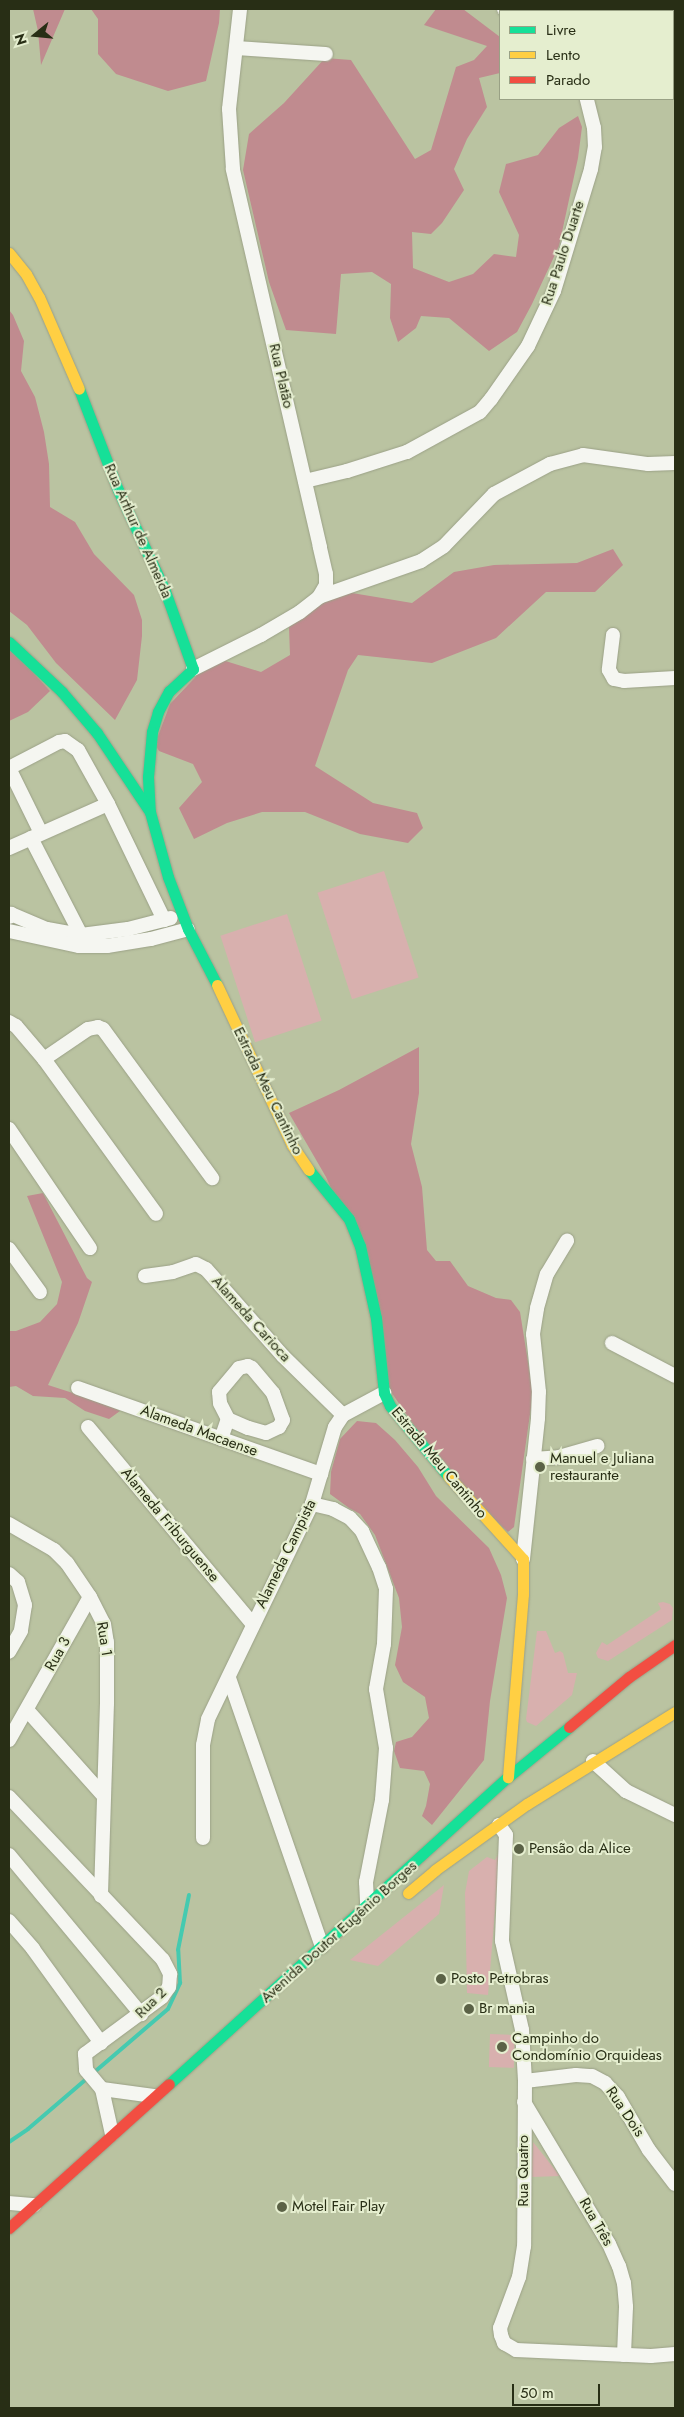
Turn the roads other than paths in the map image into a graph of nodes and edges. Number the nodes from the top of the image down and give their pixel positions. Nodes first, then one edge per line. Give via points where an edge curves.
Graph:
1 (240, 9) edge
2 (236, 48) junction
3 (326, 54) dead end
4 (587, 100) edge
5 (9, 254) edge
6 (675, 463) edge
7 (305, 481) junction
8 (319, 597) junction
9 (613, 635) dead end
10 (9, 642) edge
11 (193, 668) junction
12 (675, 678) edge
13 (9, 768) edge
14 (108, 804) junction
15 (150, 812) junction
16 (36, 836) junction
17 (9, 848) edge
18 (9, 915) edge
19 (182, 915) junction
20 (164, 920) junction
21 (188, 929) junction
22 (9, 931) edge
23 (81, 935) junction
24 (9, 1022) edge
25 (44, 1059) junction
26 (9, 1129) edge
27 (212, 1178) dead end
28 (156, 1214) dead end
29 (567, 1240) dead end
30 (90, 1248) dead end
31 (9, 1249) edge
32 (145, 1276) dead end
33 (40, 1292) dead end
34 (612, 1343) dead end
35 (675, 1376) edge
36 (78, 1388) dead end
37 (384, 1393) junction
38 (343, 1415) junction
39 (228, 1419) junction
40 (88, 1427) dead end
41 (221, 1439) junction
42 (597, 1446) dead end
43 (533, 1460) junction
44 (321, 1474) junction
45 (312, 1504) junction
46 (9, 1524) edge
47 (523, 1559) junction
48 (9, 1574) edge
49 (90, 1597) junction
50 (252, 1623) junction
51 (675, 1645) edge
52 (9, 1652) edge
53 (228, 1678) junction
54 (27, 1710) junction
55 (675, 1712) edge
56 (9, 1740) edge
57 (593, 1761) junction
58 (508, 1777) junction
59 (104, 1796) junction
60 (9, 1797) edge
61 (675, 1815) edge
62 (500, 1825) junction
63 (203, 1838) dead end
64 (9, 1855) edge
65 (101, 1896) junction
66 (398, 1902) dead end
67 (367, 1904) junction
68 (9, 1921) edge
69 (322, 1946) junction
70 (141, 2014) junction
71 (102, 2043) junction
72 (94, 2079) junction
73 (525, 2081) junction
74 (154, 2096) junction
75 (524, 2102) junction
76 (112, 2134) junction
77 (675, 2184) edge
78 (9, 2203) edge
79 (34, 2205) junction
80 (9, 2228) edge
81 (675, 2354) edge
82 (624, 2355) junction

1 - 2 street, Rua Platão
2 - 3 street
2 - 7 street, Rua Platão via 229,109 233,169
4 - 7 street, Rua Paulo Duarte via 595,147 554,291 528,346 491,399 480,412 407,452
5 - 11 main road, Rua Arthur de Almeida via 39,297 118,490 165,591
6 - 8 street via 648,464 583,455 550,464 494,494 444,546 421,561
7 - 8 street, Rua Platão via 326,574 326,585
8 - 11 street via 261,635
9 - 12 street via 609,670 614,679
10 - 15 main road, Estrada Meu Cantinho via 62,692 97,732
11 - 15 main road via 169,691 152,732 148,777
13 - 14 street via 59,742 65,742 78,750
13 - 16 street
14 - 16 street
14 - 20 street
15 - 19 main road, Estrada Meu Cantinho
16 - 17 street
16 - 23 street
18 - 23 street via 47,929
19 - 20 street
19 - 21 main road, Estrada Meu Cantinho
20 - 23 street via 111,933
21 - 22 street via 107,946 79,946
21 - 37 main road, Estrada Meu Cantinho via 292,1145 308,1170 349,1219 360,1246 376,1318
24 - 25 street
25 - 27 street via 88,1029 103,1029
25 - 28 street
26 - 30 street
29 - 43 street via 548,1274 537,1308 534,1334 539,1392
31 - 33 street
32 - 38 street, Alameda Carioca via 201,1265 283,1356
34 - 35 street
36 - 41 street, Alameda Macaense
37 - 38 street
37 - 47 main road, Estrada Meu Cantinho via 398,1420
38 - 44 street, Alameda Campista via 335,1427
39 - 39 street via 266,1432 279,1427 283,1420 273,1393 248,1366 239,1368 219,1392 220,1403
39 - 41 street
40 - 50 street, Alameda Friburguense
41 - 44 street, Alameda Macaense
42 - 43 street via 559,1457
43 - 47 street
44 - 45 street, Alameda Campista
45 - 50 street, Alameda Campista
45 - 67 street via 350,1518 362,1531 386,1590 384,1644 376,1689 386,1748 382,1800 366,1882
46 - 49 street, Rua 1 via 54,1550
47 - 58 main road via 524,1594
48 - 52 street via 18,1582 25,1605 21,1631
49 - 54 street, Rua 3
49 - 59 street, Rua 1 via 104,1624 107,1642
50 - 53 street, Alameda Campista
51 - 58 main road, Avenida Doutor Eugênio Borges via 629,1677
53 - 63 street, Alameda Campista via 204,1733
53 - 69 street
54 - 56 street
54 - 59 street
55 - 57 main road, Avenida Doutor Eugênio Borges
57 - 61 street via 626,1791
57 - 62 main road, Avenida Doutor Eugênio Borges
58 - 67 main road, Avenida Doutor Eugênio Borges
59 - 65 street, Rua 1
60 - 65 street, Rua 2
62 - 66 main road, Avenida Doutor Eugênio Borges via 435,1870
62 - 73 street, Rua Quatro via 506,1835 502,1942 522,2030
64 - 70 street
65 - 70 street, Rua 2 via 163,1960 170,1974 171,1981 165,1992
67 - 69 main road, Avenida Doutor Eugênio Borges
68 - 71 street
69 - 74 main road, Avenida Doutor Eugênio Borges
70 - 71 street, Rua 2
71 - 72 street, Rua 2 via 85,2054
72 - 74 street
72 - 76 street
73 - 75 street, Rua Quatro
73 - 77 street, Rua Dois via 576,2075 592,2076 606,2083
74 - 76 main road, Avenida Doutor Eugênio Borges
75 - 82 street, Rua Três via 619,2266 626,2307
75 - 82 street, Rua Quatro via 524,2246 519,2277 500,2328 504,2343 516,2350
76 - 79 main road, Avenida Doutor Eugênio Borges
78 - 79 street
79 - 80 main road, Avenida Doutor Eugênio Borges
81 - 82 street, Rua Quatro

